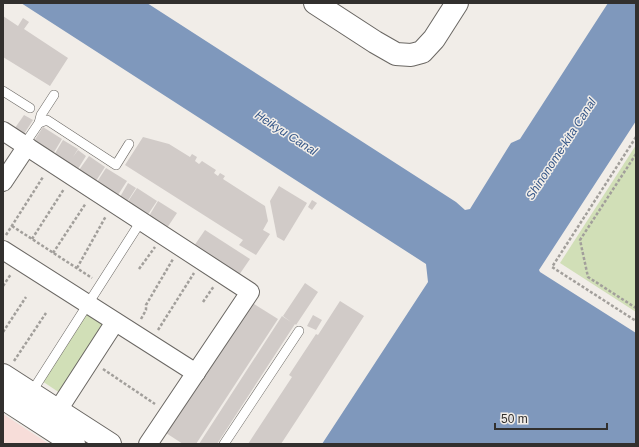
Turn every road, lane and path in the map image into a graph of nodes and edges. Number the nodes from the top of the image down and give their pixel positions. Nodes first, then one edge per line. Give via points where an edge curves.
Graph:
1 (315, 3) edge
2 (457, 3) edge
3 (3, 91) edge
4 (54, 95) dead end
5 (30, 108) dead end
6 (39, 123) junction
7 (3, 131) edge
8 (636, 137) edge
9 (129, 144) dead end
10 (26, 146) junction
11 (636, 154) edge
12 (52, 163) junction
13 (72, 176) junction
14 (3, 182) edge
15 (94, 190) junction
16 (113, 203) junction
17 (141, 221) junction
18 (12, 226) junction
19 (163, 236) junction
20 (32, 239) junction
21 (3, 240) edge
22 (180, 247) junction
23 (3, 250) edge
24 (53, 253) junction
25 (202, 261) junction
26 (77, 268) junction
27 (139, 269) dead end
28 (101, 284) junction
29 (26, 297) dead end
30 (88, 304) junction
31 (636, 308) edge
32 (46, 313) dead end
33 (636, 321) edge
34 (116, 322) junction
35 (299, 331) dead end
36 (3, 332) edge
37 (132, 333) junction
38 (150, 344) junction
39 (90, 360) junction
40 (196, 374) junction
41 (9, 387) edge
42 (58, 410) junction
43 (169, 413) junction
44 (74, 444) edge
45 (110, 444) edge
46 (148, 444) edge
47 (224, 444) edge

1 - 2 street via 396,54 411,55 422,52 434,39
3 - 5 lane
4 - 6 lane via 41,115
6 - 9 lane via 47,120 116,165
6 - 10 lane
7 - 10 street
8 - 33 path via 552,267
10 - 12 street
10 - 14 street
11 - 31 path via 580,240 588,277
12 - 13 street
12 - 18 path
13 - 15 street
13 - 20 path
15 - 16 street
15 - 24 path
16 - 17 street
16 - 26 path
17 - 19 street
17 - 28 lane
18 - 20 path
18 - 21 path
19 - 22 street
19 - 27 path
20 - 24 path
22 - 25 street
22 - 37 path
23 - 30 street
24 - 26 path
25 - 38 path
25 - 40 street via 250,292
26 - 28 path
28 - 30 lane
29 - 36 path
30 - 34 street
30 - 41 lane
32 - 41 path
34 - 37 street
34 - 39 street
35 - 47 lane
37 - 38 street
38 - 40 street
39 - 42 street
39 - 43 path
40 - 43 street
41 - 42 street
41 - 44 street
42 - 45 street
43 - 46 street

